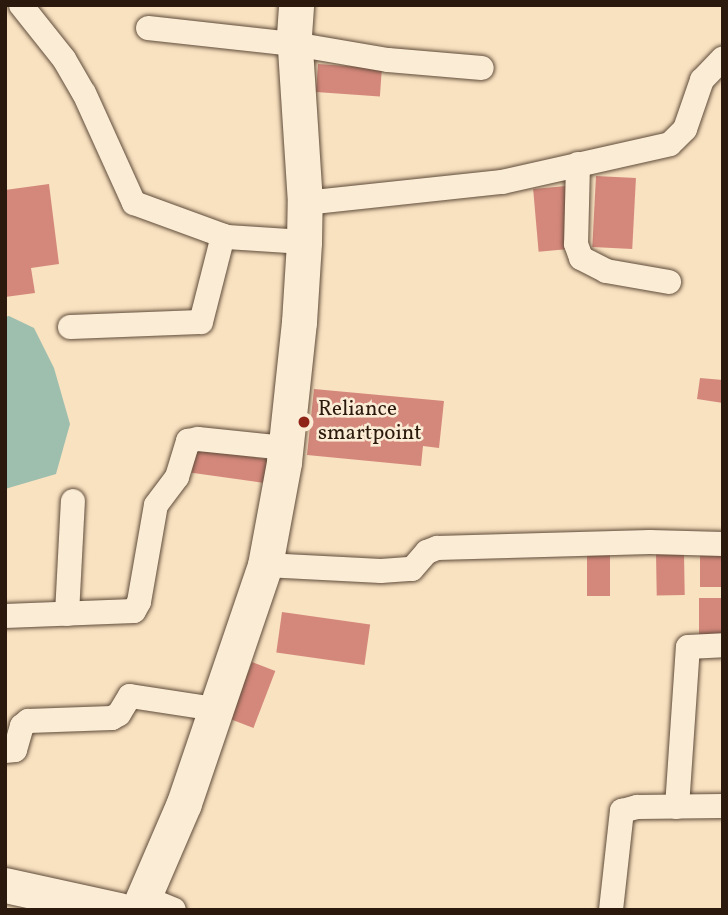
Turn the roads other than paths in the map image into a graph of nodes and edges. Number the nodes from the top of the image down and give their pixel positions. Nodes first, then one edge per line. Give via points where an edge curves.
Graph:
1 (21, 5) edge
2 (296, 5) edge
3 (148, 28) dead end
4 (294, 44) junction
5 (723, 58) edge
6 (482, 68) dead end
7 (578, 164) junction
8 (305, 203) junction
9 (223, 236) junction
10 (304, 242) junction
11 (668, 282) dead end
12 (70, 327) dead end
13 (285, 448) junction
14 (73, 501) dead end
15 (723, 544) edge
16 (265, 565) junction
17 (66, 614) junction
18 (5, 616) edge
19 (723, 645) edge
20 (215, 709) junction
21 (5, 751) edge
22 (723, 806) edge
23 (677, 807) junction
24 (5, 886) edge
25 (144, 907) edge
26 (611, 910) edge

1 - 9 street via 64,59 84,93 132,200
2 - 4 street
3 - 4 street
4 - 6 street via 388,60
4 - 8 street
5 - 7 street via 702,80 685,130 670,144
7 - 8 street via 502,182
7 - 11 street via 576,244 582,258 606,271
8 - 10 street
9 - 10 street
9 - 12 street via 201,322
10 - 13 street
13 - 16 street
13 - 17 street via 188,441 177,477 156,505 137,607 128,612
14 - 17 street
15 - 16 street via 437,548 412,569 380,571
16 - 20 street
17 - 18 street
19 - 23 street via 688,647
20 - 21 street via 130,696 112,718 29,721 22,726 15,750
20 - 25 street
22 - 23 street
23 - 26 street via 622,811
24 - 25 street

